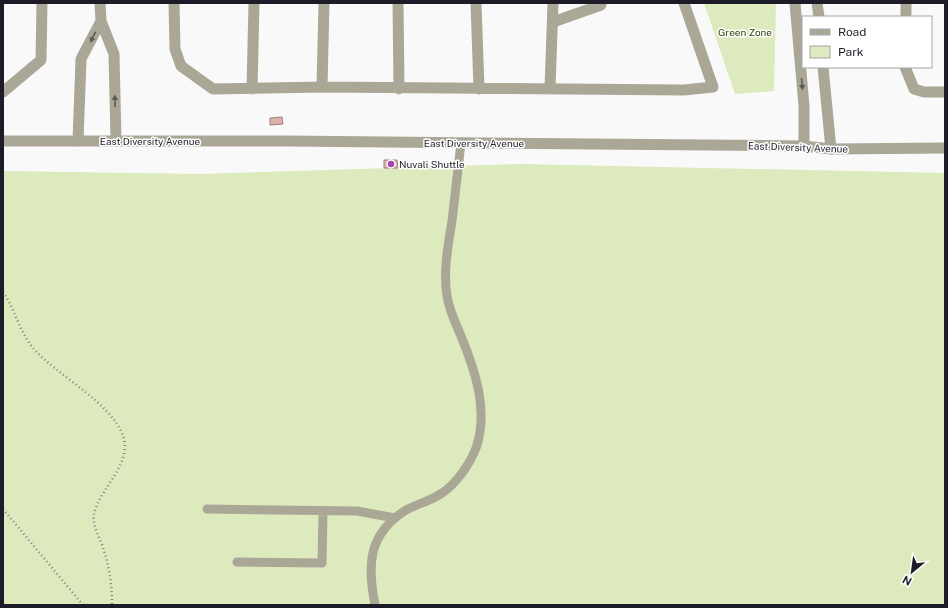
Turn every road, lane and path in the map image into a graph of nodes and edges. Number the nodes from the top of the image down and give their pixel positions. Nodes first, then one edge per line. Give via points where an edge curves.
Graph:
1 (42, 3) edge
2 (100, 3) edge
3 (174, 3) edge
4 (254, 3) edge
5 (324, 3) edge
6 (398, 3) edge
7 (476, 3) edge
8 (553, 3) edge
9 (600, 3) edge
10 (684, 3) edge
11 (795, 3) edge
12 (817, 3) edge
13 (906, 3) edge
14 (819, 16) edge
15 (906, 16) edge
16 (100, 21) junction
17 (553, 22) junction
18 (823, 68) edge
19 (905, 68) edge
20 (322, 87) junction
21 (550, 88) junction
22 (252, 89) junction
23 (399, 89) junction
24 (479, 89) junction
25 (3, 92) edge
26 (945, 92) edge
27 (3, 140) edge
28 (116, 140) junction
29 (78, 141) junction
30 (461, 143) junction
31 (804, 146) junction
32 (945, 148) edge
33 (831, 149) junction
34 (3, 292) edge
35 (3, 509) edge
36 (207, 509) dead end
37 (323, 511) junction
38 (395, 518) junction
39 (238, 562) dead end
40 (83, 605) edge
41 (112, 605) edge
42 (375, 605) edge

1 - 25 street via 41,60
2 - 16 street
3 - 22 street via 175,49 181,66 213,89
4 - 22 street
5 - 20 street
6 - 23 street
7 - 24 street
8 - 17 street
9 - 17 street via 601,5
10 - 21 street via 713,87 684,90
11 -> 31 street via 804,106
12 - 14 street
13 - 15 street
28 -> 16 street via 114,54
16 -> 29 street via 81,59
17 - 21 street
18 - 33 street
19 - 26 street via 914,89 924,92
20 - 22 street
20 - 23 street
21 - 24 street
23 - 24 street
27 - 29 street, East Diversity Avenue
28 - 29 street, East Diversity Avenue
28 - 30 street, East Diversity Avenue
30 - 31 street, East Diversity Avenue
30 - 38 lane via 447,253 447,296 472,363 481,407 480,427 476,448 460,475 442,493
31 - 33 street, East Diversity Avenue
32 - 33 street, East Diversity Avenue
34 - 41 path via 33,348 96,402 123,437 123,458 94,514 112,587
35 - 40 path
36 - 37 lane
37 - 38 lane via 357,511
37 - 39 lane via 322,563
38 - 42 lane via 377,540 371,557 370,583

